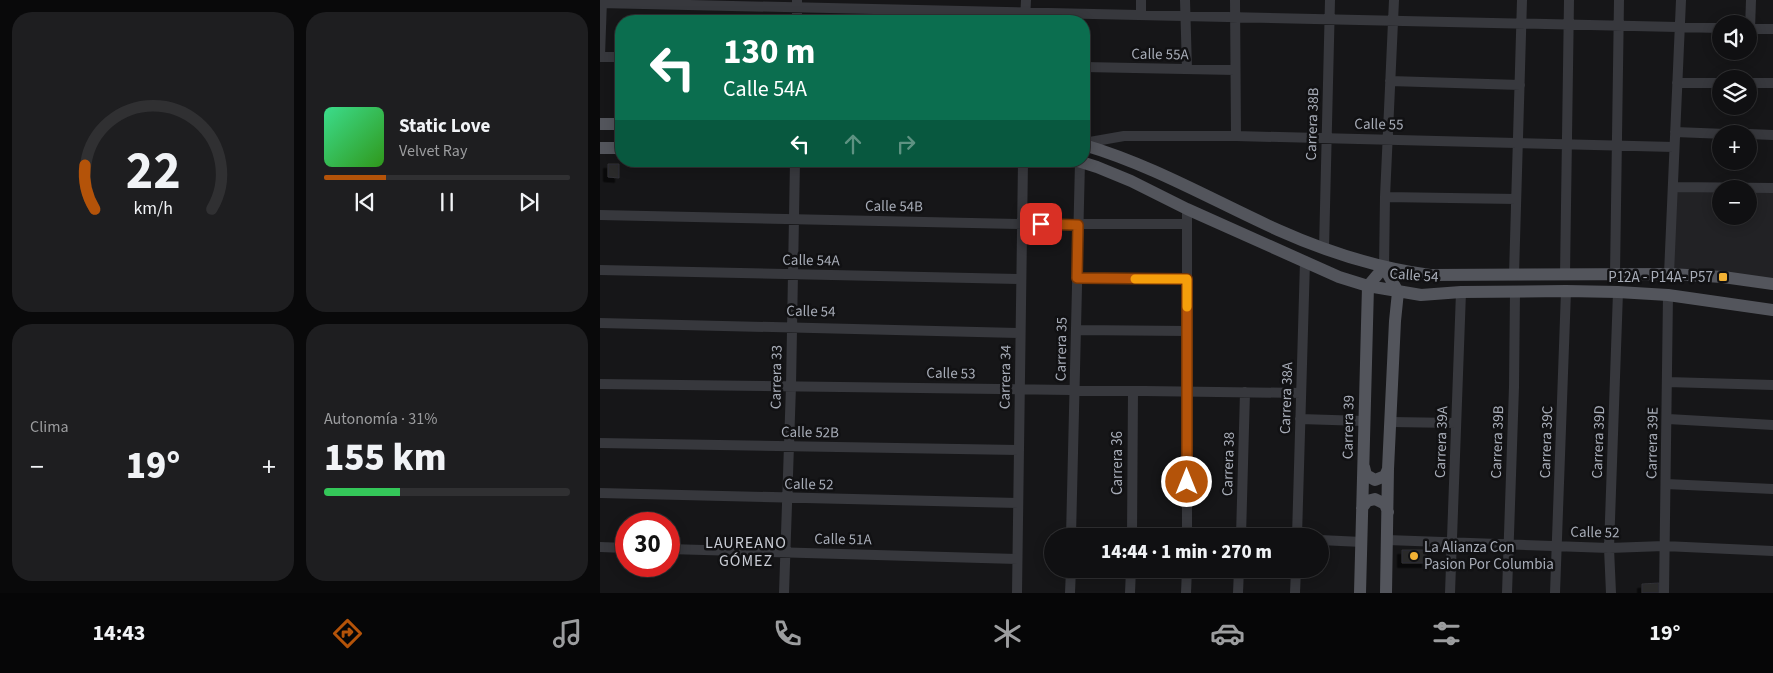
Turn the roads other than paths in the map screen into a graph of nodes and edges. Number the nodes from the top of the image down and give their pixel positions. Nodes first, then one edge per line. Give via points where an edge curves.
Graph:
1 (1026, 0) edge
2 (1141, 0) edge
3 (1185, 0) edge
4 (1235, 0) edge
5 (1330, 0) edge
6 (1394, 0) edge
7 (1522, 0) edge
8 (1569, 0) edge
9 (1618, 0) edge
10 (1680, 0) edge
11 (1751, 0) edge
12 (601, 2) edge
13 (797, 3) edge
14 (993, 15) edge
15 (1026, 15) edge
16 (1141, 15) junction
17 (1750, 15) edge
18 (1090, 16) edge
19 (1185, 16) junction
20 (1235, 17) junction
21 (1330, 19) junction
22 (1393, 20) junction
23 (1521, 24) junction
24 (1568, 25) junction
25 (1618, 26) junction
26 (1679, 27) junction
27 (1712, 28) edge
28 (1757, 29) edge
29 (1773, 29) edge
30 (600, 56) edge
31 (615, 57) edge
32 (1090, 67) edge
33 (1187, 69) junction
34 (1235, 70) junction
35 (1390, 81) junction
36 (1677, 83) junction
37 (1712, 83) edge
38 (1757, 83) edge
39 (1773, 83) edge
40 (1520, 85) junction
41 (600, 124) edge
42 (615, 124) edge
43 (1675, 132) junction
44 (1712, 133) edge
45 (1757, 134) edge
46 (1773, 135) edge
47 (1236, 136) junction
48 (1327, 138) junction
49 (1388, 140) junction
50 (1090, 143) edge
51 (1518, 143) junction
52 (1567, 144) junction
53 (1617, 145) junction
54 (1090, 146) edge
55 (1674, 147) junction
56 (600, 148) edge
57 (615, 148) edge
58 (1090, 165) edge
59 (795, 167) edge
60 (1023, 167) edge
61 (1079, 167) edge
62 (1673, 187) junction
63 (1773, 188) edge
64 (1385, 197) junction
65 (1516, 199) junction
66 (1187, 209) junction
67 (600, 215) edge
68 (794, 219) junction
69 (1022, 224) junction
70 (1187, 224) junction
71 (1078, 225) junction
72 (1324, 249) junction
73 (1306, 262) junction
74 (1384, 267) junction
75 (600, 270) edge
76 (1615, 274) junction
77 (1669, 274) junction
78 (793, 275) junction
79 (1514, 275) junction
80 (1565, 275) junction
81 (1339, 277) junction
82 (1077, 278) junction
83 (1021, 279) junction
84 (1187, 279) junction
85 (1773, 284) edge
86 (1368, 286) junction
87 (1566, 291) junction
88 (1398, 292) junction
89 (1462, 292) junction
90 (1515, 292) junction
91 (1618, 292) junction
92 (1421, 294) junction
93 (1668, 294) junction
94 (1773, 310) edge
95 (1367, 312) junction
96 (1395, 321) junction
97 (600, 323) edge
98 (791, 327) junction
99 (1076, 330) junction
100 (1187, 331) junction
101 (1020, 333) junction
102 (1667, 382) junction
103 (600, 384) edge
104 (1773, 385) edge
105 (791, 386) junction
106 (1020, 389) junction
107 (1074, 390) junction
108 (1133, 391) junction
109 (1186, 391) junction
110 (1245, 392) junction
111 (1301, 393) junction
112 (1300, 419) junction
113 (1668, 419) junction
114 (1364, 421) junction
115 (1391, 422) junction
116 (1456, 423) junction
117 (1773, 425) edge
118 (600, 443) edge
119 (789, 446) junction
120 (1019, 450) junction
121 (1364, 467) junction
122 (1388, 469) junction
123 (1666, 484) junction
124 (1773, 489) edge
125 (600, 493) edge
126 (787, 498) junction
127 (1018, 503) junction
128 (1362, 508) junction
129 (1388, 512) junction
130 (1071, 528) edge
131 (1132, 528) edge
132 (1187, 528) edge
133 (1241, 528) edge
134 (1298, 528) edge
135 (1329, 540) edge
136 (1387, 540) junction
137 (1362, 542) junction
138 (1452, 542) junction
139 (1508, 544) junction
140 (1557, 546) junction
141 (1664, 546) junction
142 (600, 547) edge
143 (615, 548) edge
144 (1609, 548) junction
145 (680, 549) edge
146 (1773, 551) edge
147 (786, 553) junction
148 (1017, 559) junction
149 (1070, 578) edge
150 (1130, 578) edge
151 (1186, 578) edge
152 (1239, 578) edge
153 (1296, 578) edge
154 (784, 593) edge
155 (1017, 593) edge
156 (1070, 593) edge
157 (1130, 593) edge
158 (1186, 593) edge
159 (1238, 593) edge
160 (1295, 593) edge
161 (1360, 593) edge
162 (1386, 593) edge
163 (1450, 593) edge
164 (1507, 593) edge
165 (1555, 593) edge
166 (1611, 593) edge
167 (1664, 593) edge

1 - 15 street
2 - 16 street
3 - 19 street
4 - 20 street
5 - 21 street, Carrera 38B
6 - 22 street
7 - 23 street
8 - 24 street
9 - 25 street
10 - 26 street
11 - 17 street
12 - 13 street
12 - 30 street
13 - 14 street
16 - 18 street
16 - 19 street
19 - 20 street
19 - 33 street
20 - 21 street
20 - 34 street
21 - 22 street
21 - 48 street, Carrera 38B
22 - 23 street
22 - 35 street
23 - 24 street
23 - 40 street
24 - 25 street
24 - 52 street
25 - 26 street
25 - 53 street
26 - 27 street
26 - 36 street
28 - 29 street
30 - 31 street
32 - 33 street, Calle 55A
33 - 34 street, Calle 55A
34 - 47 street
35 - 40 street
35 - 49 street
36 - 37 street
36 - 43 street
38 - 39 street
40 - 51 street
41 - 42 main road
43 - 44 street
43 - 55 street
45 - 46 street
47 - 48 street, Calle 55
47 - 50 street, Calle 55 via 1124,136
48 - 49 street, Calle 55
48 - 72 street, Carrera 38B
49 - 51 street, Calle 55
49 - 64 street
51 - 52 street, Calle 55
51 - 65 street
52 - 53 street, Calle 55
52 - 80 street
53 - 55 street, Calle 55
53 - 76 street
54 - 72 main road, Calle 54
55 - 62 street
56 - 57 main road
58 - 66 main road, Calle 54 via 1131,180
59 - 68 street, Carrera 33
60 - 69 street, Carrera 34
61 - 71 street, Carrera 35
62 - 63 street
62 - 77 street
64 - 65 street
64 - 74 street
65 - 79 street
66 - 70 street
66 - 73 main road, Calle 54
67 - 68 street, Calle 54B
68 - 69 street, Calle 54B
68 - 78 street, Carrera 33
69 - 71 street, Calle 54B
69 - 83 street, Carrera 34
70 - 71 street, Calle 54B
70 - 84 street
71 - 82 street, Carrera 35
72 - 74 main road, Calle 54
73 - 81 main road, Calle 54
73 - 111 street, Carrera 38A
74 - 79 main road, Calle 54 via 1430,275
74 - 86 main road
74 - 88 main road
75 - 78 street, Calle 54A
76 - 77 main road, Calle 54
76 - 80 main road, Calle 54
77 - 85 main road, Calle 54
78 - 83 street, Calle 54A
78 - 98 street, Carrera 33
79 - 80 main road, Calle 54
81 - 86 main road, Calle 54
81 - 95 main road via 1356,286
82 - 84 street
82 - 99 street, Carrera 35
83 - 101 street, Carrera 34
84 - 100 street
86 - 88 main road, Calle 54
86 - 95 main road, Carrera 39
87 - 90 main road, Calle 54
87 - 91 main road, Calle 54
87 - 140 street, Carrera 39C
88 - 92 main road, Calle 54
88 - 96 main road
89 - 90 main road, Calle 54
89 - 92 main road, Calle 54
89 - 116 street, Carrera 39A
90 - 139 street, Carrera 39B
91 - 93 main road, Calle 54
91 - 144 street, Carrera 39D
92 - 96 main road via 1404,302
93 - 94 main road, Calle 54
93 - 102 street, Carrera 39E
95 - 114 main road, Carrera 39
96 - 115 main road
97 - 98 street, Calle 54
98 - 101 street, Calle 54
98 - 105 street, Carrera 33
99 - 100 street
99 - 107 street, Carrera 35
100 - 109 street
101 - 106 street, Carrera 34
102 - 104 street
102 - 113 street, Carrera 39E
103 - 105 street, Calle 53
105 - 106 street, Calle 53
105 - 119 street, Carrera 33
106 - 107 street, Calle 53
106 - 120 street, Carrera 34
107 - 108 street, Calle 53
107 - 130 street, Carrera 35
108 - 109 street, Calle 53
108 - 131 street, Carrera 36
109 - 110 street, Calle 53
109 - 132 street
110 - 111 street, Calle 53
110 - 133 street, Carrera 38
111 - 112 street, Carrera 38A
112 - 114 street
112 - 134 street, Carrera 38A
113 - 117 street
113 - 123 street, Carrera 39E
114 - 121 main road, Carrera 39
115 - 116 street
115 - 122 main road
116 - 138 street, Carrera 39A
118 - 119 street, Calle 52B
119 - 120 street, Calle 52B
119 - 126 street, Carrera 33
120 - 127 street, Carrera 34
121 - 122 main road via 1366,475 1375,480 1385,476
121 - 128 main road, Carrera 39
122 - 129 main road
123 - 124 street
123 - 141 street, Carrera 39E
125 - 126 street, Calle 52
126 - 127 street, Calle 52
126 - 147 street, Carrera 33
127 - 148 street, Carrera 34
128 - 129 main road via 1367,501 1375,499 1385,504
128 - 137 main road, Carrera 39
129 - 136 main road
135 - 137 street
136 - 138 street, Calle 52
136 - 162 main road
137 - 161 main road, Carrera 39
138 - 139 street, Calle 52
138 - 163 street, Carrera 39A
139 - 140 street, Calle 52
139 - 164 street, Carrera 39B
140 - 144 street, Calle 52
140 - 165 street, Carrera 39C
141 - 144 street, Calle 52
141 - 146 street, Calle 52
141 - 167 street, Carrera 39E
142 - 143 street
144 - 166 street, Carrera 39D
145 - 147 street, Calle 51A
147 - 148 street, Calle 51A
147 - 154 street, Carrera 33
148 - 155 street, Carrera 34
149 - 156 street
150 - 157 street
151 - 158 street
152 - 159 street
153 - 160 street

